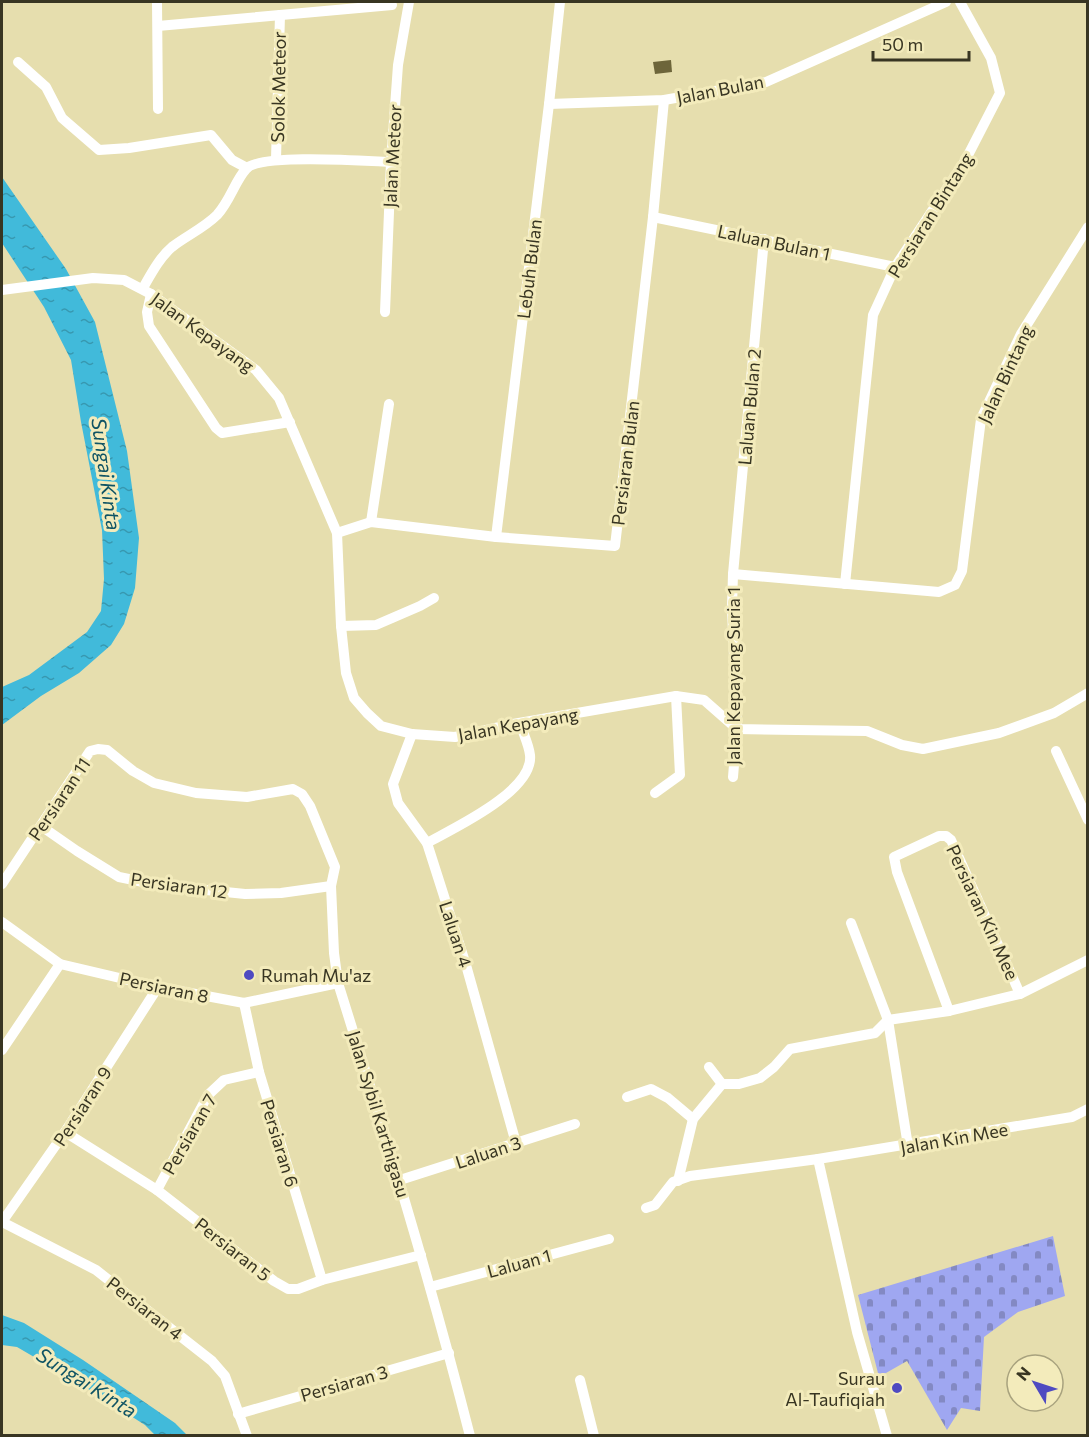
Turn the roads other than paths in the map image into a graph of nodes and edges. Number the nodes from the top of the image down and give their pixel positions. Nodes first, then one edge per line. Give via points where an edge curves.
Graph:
1 (158, 2) edge
2 (409, 2) edge
3 (560, 2) edge
4 (946, 2) edge
5 (960, 2) edge
6 (392, 5) dead end
7 (280, 15) junction
8 (158, 26) junction
9 (18, 62) dead end
10 (664, 100) junction
11 (549, 104) junction
12 (158, 109) dead end
13 (276, 159) junction
14 (391, 162) junction
15 (247, 168) junction
16 (653, 217) junction
17 (1088, 227) edge
18 (764, 240) junction
19 (895, 267) junction
20 (2, 290) edge
21 (147, 291) junction
22 (385, 312) dead end
23 (388, 404) dead end
24 (290, 422) junction
25 (371, 522) junction
26 (337, 533) junction
27 (496, 537) junction
28 (733, 574) junction
29 (845, 584) junction
30 (434, 598) dead end
31 (341, 626) junction
32 (1088, 693) edge
33 (676, 696) junction
34 (520, 723) junction
35 (737, 729) junction
36 (412, 734) junction
37 (1056, 751) dead end
38 (733, 777) dead end
39 (655, 793) dead end
40 (302, 794) joint
41 (1088, 820) edge
42 (41, 826) junction
43 (427, 843) junction
44 (2, 884) edge
45 (332, 886) junction
46 (2, 922) edge
47 (851, 923) dead end
48 (1088, 960) edge
49 (60, 964) junction
50 (338, 983) junction
51 (158, 987) junction
52 (1020, 994) junction
53 (244, 1004) junction
54 (950, 1011) junction
55 (888, 1020) junction
56 (2, 1050) edge
57 (709, 1067) dead end
58 (259, 1072) junction
59 (722, 1084) junction
60 (627, 1097) dead end
61 (1088, 1109) edge
62 (693, 1119) junction
63 (575, 1124) dead end
64 (65, 1132) junction
65 (516, 1143) junction
66 (908, 1146) junction
67 (818, 1160) junction
68 (400, 1180) junction
69 (678, 1181) junction
70 (157, 1190) junction
71 (646, 1208) dead end
72 (2, 1222) edge
73 (609, 1239) dead end
74 (421, 1255) junction
75 (322, 1280) junction
76 (430, 1287) junction
77 (449, 1353) junction
78 (580, 1380) dead end
79 (238, 1414) junction
80 (247, 1436) edge
81 (470, 1436) edge
82 (594, 1436) edge
83 (887, 1436) edge

1 - 8 street
2 - 14 street, Jalan Meteor via 398,64
3 - 11 street, Lebuh Bulan
4 - 10 street, Jalan Bulan via 765,82
5 - 19 street, Persiaran Bintang via 991,58 1000,93 964,160
6 - 7 street
7 - 8 street
7 - 13 street, Solok Meteor
8 - 12 street
9 - 15 street via 46,87 62,118 99,150 211,135 232,160
10 - 11 street, Jalan Bulan
10 - 16 street, Persiaran Bulan
11 - 27 street, Lebuh Bulan
13 - 14 street
13 - 15 street via 255,162
14 - 22 street, Jalan Meteor
15 - 21 street via 216,215 170,248 153,271
16 - 18 street, Laluan Bulan 1
16 - 27 street, Persiaran Bulan via 615,546
17 - 29 street, Jalan Bintang via 1021,334 981,419 962,571 955,585 939,592
18 - 19 street, Laluan Bulan 1
18 - 28 street, Laluan Bulan 2
19 - 29 street, Persiaran Bintang via 873,315
20 - 21 street, Jalan Kepayang via 93,278 124,280
21 - 24 street, Jalan Kepayang via 256,370 279,398
21 - 24 street via 149,326 216,428 222,433
23 - 25 street
24 - 26 street, Jalan Kepayang
25 - 26 street, Persiaran Bulan
25 - 27 street, Persiaran Bulan
26 - 31 street, Jalan Kepayang
28 - 29 street
28 - 35 street, Jalan Kepayang Suria 1
30 - 31 street via 376,625
31 - 36 street, Jalan Kepayang via 346,673 354,698 381,726
32 - 35 street via 1054,713 999,733 923,749 867,731
33 - 34 street, Jalan Kepayang
33 - 35 street, Jalan Kepayang via 704,700
33 - 39 street via 680,775
34 - 36 street, Jalan Kepayang via 455,737
34 - 43 street via 530,755 526,773 510,793
35 - 38 street, Jalan Kepayang Suria 1
36 - 43 street, Laluan 4 via 393,784 398,803
37 - 41 street
40 - 42 street, Persiaran 11 via 293,789 247,796 196,793 154,783 107,750 98,749 90,751
40 - 45 street, Jalan Sybil Karthigasu via 335,867
42 - 44 street, Persiaran 11
42 - 45 street, Persiaran 12 via 119,877 245,894
43 - 65 street, Laluan 4
45 - 50 street, Jalan Sybil Karthigasu
46 - 49 street, Persiaran 8
47 - 55 street
48 - 52 street
49 - 51 street, Persiaran 8
49 - 56 street
50 - 53 street, Persiaran 8
50 - 68 street, Jalan Sybil Karthigasu
51 - 53 street, Persiaran 8
51 - 64 street, Persiaran 9
52 - 54 street
52 - 54 street, Persiaran Kin Mee via 951,840 939,836 894,857
53 - 58 street, Persiaran 6
54 - 55 street
55 - 59 street via 875,1033 790,1048 760,1078
55 - 66 street
57 - 59 street
58 - 70 street, Persiaran 7 via 224,1080 208,1095
58 - 75 street, Persiaran 6
59 - 62 street
60 - 62 street via 651,1089
61 - 66 street, Jalan Kin Mee via 1072,1117
62 - 69 street
63 - 65 street, Laluan 3
64 - 70 street, Persiaran 5
64 - 72 street, Persiaran 9
65 - 68 street, Laluan 3
66 - 67 street, Jalan Kin Mee
67 - 69 street, Jalan Kin Mee via 690,1176
67 - 83 street via 857,1332
68 - 74 street, Jalan Sybil Karthigasu
69 - 71 street via 655,1205
70 - 75 street, Persiaran 5 via 288,1289
72 - 79 street, Persiaran 4 via 96,1270 196,1347 225,1376
73 - 76 street, Laluan 1
74 - 75 street, Persiaran 5
74 - 76 street, Jalan Sybil Karthigasu
76 - 77 street, Jalan Sybil Karthigasu
77 - 79 street, Persiaran 3
77 - 81 street, Jalan Sybil Karthigasu
78 - 82 street
79 - 80 street, Persiaran 4

